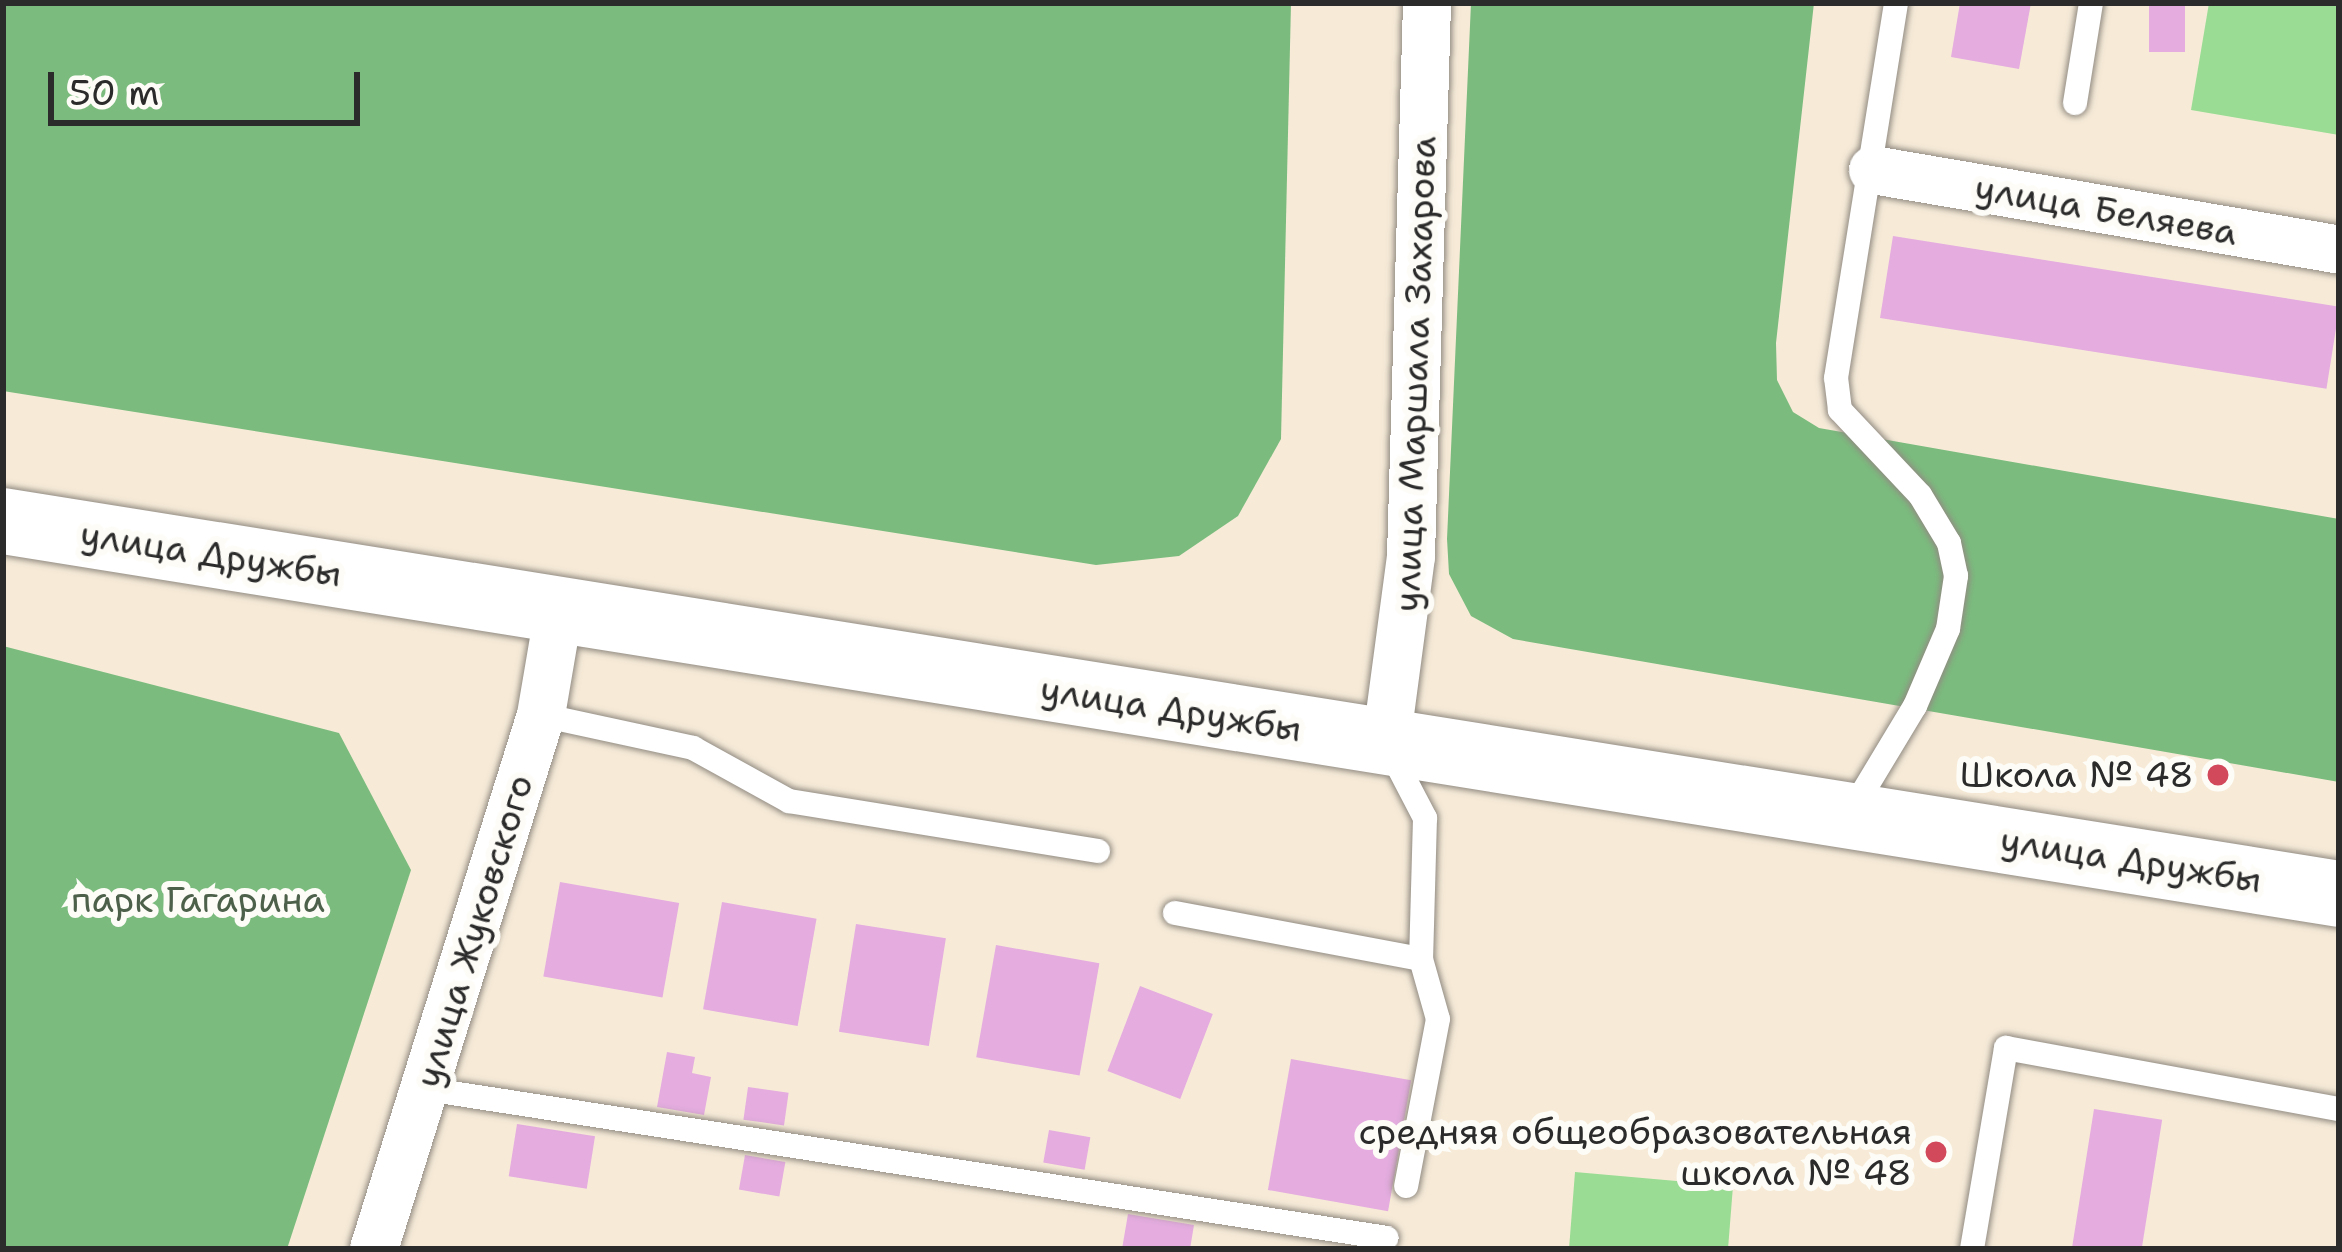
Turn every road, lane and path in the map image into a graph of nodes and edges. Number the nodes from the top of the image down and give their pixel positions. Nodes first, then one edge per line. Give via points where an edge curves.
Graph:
1 (1426, 3) edge
2 (1896, 3) edge
3 (2091, 3) edge
4 (2075, 103) dead end
5 (1873, 170) junction
6 (2339, 250) edge
7 (3, 521) edge
8 (559, 610) junction
9 (541, 715) junction
10 (1386, 744) junction
11 (1850, 814) junction
12 (1098, 851) dead end
13 (2339, 894) edge
14 (1175, 913) dead end
15 (1421, 959) junction
16 (426, 1089) junction
17 (2339, 1108) edge
18 (1406, 1186) dead end
19 (1387, 1238) dead end
20 (374, 1249) edge
21 (1972, 1249) edge

1 - 10 street, улица Маршала Захарова via 1411,556
2 - 5 lane
3 - 4 lane
5 - 6 street, улица Беляева
5 - 11 lane via 1836,378 1840,410 1920,495 1949,543 1956,577 1948,629 1915,706
7 - 8 main road, улица Дружбы
8 - 9 street, улица Жуковского
8 - 10 main road, улица Дружбы
9 - 12 lane via 693,748 789,801
9 - 16 street, улица Жуковского
10 - 11 main road, улица Дружбы
10 - 15 lane via 1425,818
11 - 13 main road, улица Дружбы
14 - 15 lane
15 - 18 lane via 1438,1019
16 - 19 lane
16 - 20 street, улица Жуковского
17 - 21 lane via 2006,1048

